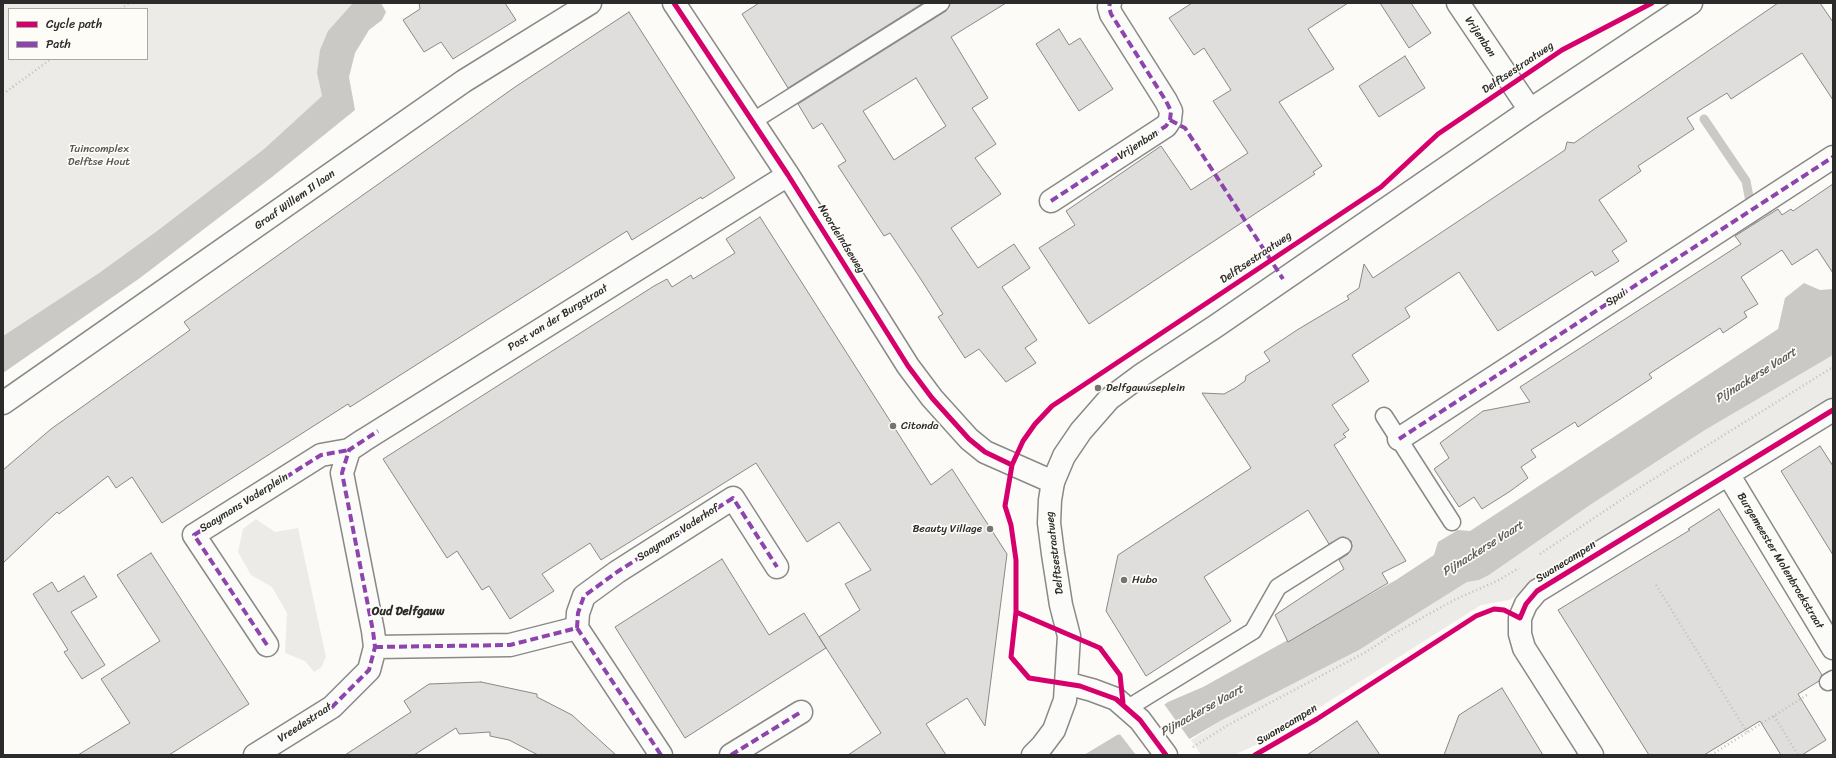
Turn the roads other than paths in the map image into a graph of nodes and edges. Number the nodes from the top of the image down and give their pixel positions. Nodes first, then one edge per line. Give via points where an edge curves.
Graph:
1 (590, 3) edge
2 (674, 3) edge
3 (941, 3) edge
4 (1110, 3) edge
5 (1458, 3) edge
6 (1691, 3) edge
7 (1530, 110) junction
8 (753, 121) junction
9 (1833, 157) edge
10 (788, 175) junction
11 (1051, 201) dead end
12 (3, 403) edge
13 (1833, 410) edge
14 (1384, 416) dead end
15 (1399, 439) junction
16 (349, 450) junction
17 (1728, 474) junction
18 (1053, 482) junction
19 (1452, 522) dead end
20 (1343, 546) dead end
21 (777, 566) dead end
22 (577, 628) junction
23 (267, 645) dead end
24 (375, 647) junction
25 (1833, 648) edge
26 (1066, 683) junction
27 (801, 712) dead end
28 (1134, 714) junction
29 (255, 755) edge
30 (661, 755) edge
31 (731, 755) edge
32 (1033, 755) edge
33 (1166, 755) edge
34 (1592, 755) edge

1 - 12 street, Graaf Willem II laan via 464,82
2 - 8 street, Noordeindseweg
3 - 8 lane
4 - 11 street, Vrijenban via 1110,14 1166,101 1171,112 1170,120 1166,126
5 - 7 street, Vrijenban
6 - 7 street, Delftsestraatweg
7 - 18 street, Delftsestraatweg via 1109,399 1080,432 1064,456
8 - 10 street, Noordeindseweg
9 - 15 street, Spui
10 - 16 street, Post van der Burgstraat
10 - 18 street, Noordeindseweg via 908,366 932,398 984,452
13 - 17 street, Swanecampen
14 - 15 lane
15 - 19 lane
16 - 23 street, Saaymans Vaderplein via 321,455 194,535
16 - 24 street via 342,473
17 - 25 street, Burgemeester Molenbroekstraat
17 - 34 street, Swanecampen via 1537,591 1526,604 1520,618 1520,634 1524,648
18 - 26 street, Delftsestraatweg via 1049,523 1068,636
20 - 28 lane via 1278,587 1253,631
21 - 22 street, Saaymans Vaderhof via 733,498 584,596 578,613
22 - 24 street via 510,645
22 - 30 street
24 - 29 street, Vreedestraat via 369,670 332,707
26 - 28 street via 1106,694
26 - 32 street, Delftsestraatweg via 1065,700 1054,730
27 - 31 street
28 - 33 street

